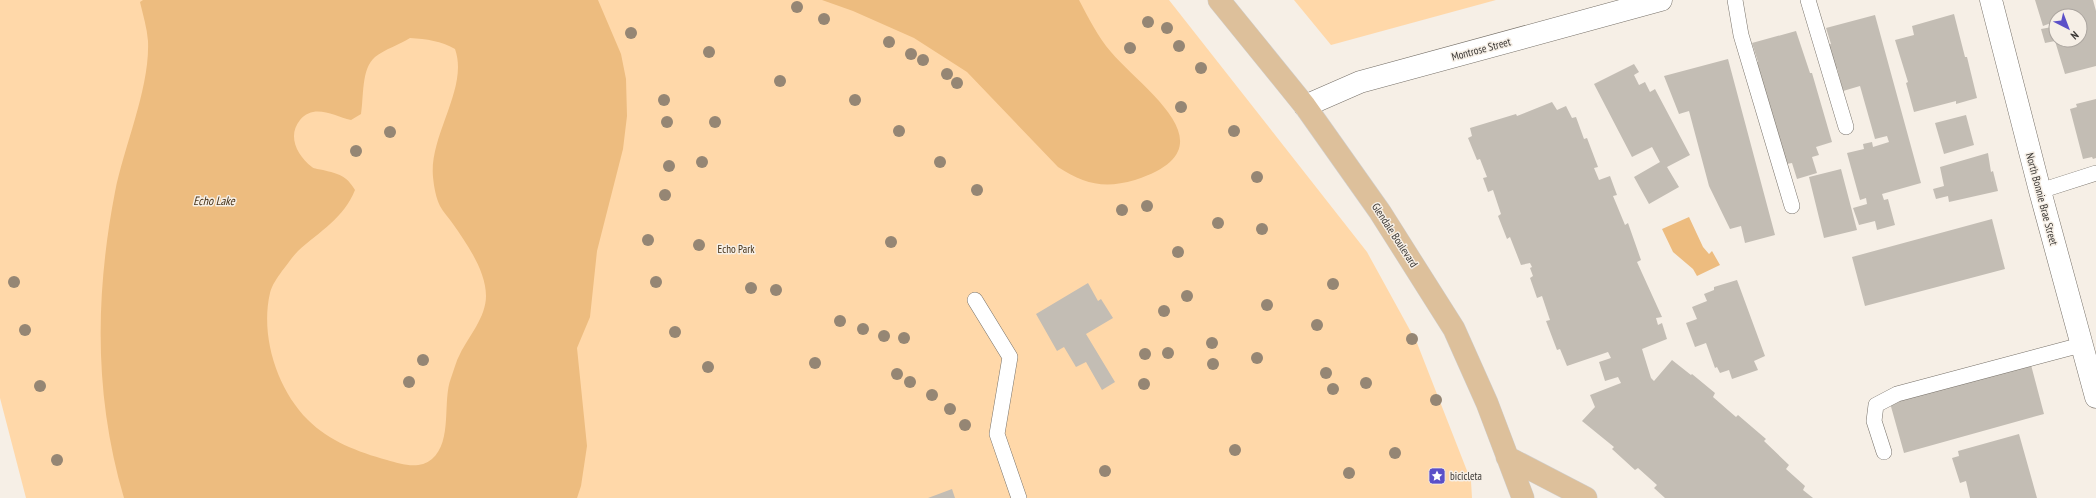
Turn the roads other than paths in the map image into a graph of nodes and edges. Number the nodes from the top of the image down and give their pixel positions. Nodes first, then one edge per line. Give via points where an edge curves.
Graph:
1 (1219, 0) edge
2 (1661, 0) edge
3 (1735, 0) edge
4 (1808, 0) edge
5 (1991, 0) edge
6 (1305, 106) junction
7 (1846, 127) dead end
8 (2096, 173) edge
9 (2040, 191) junction
10 (1792, 206) dead end
11 (975, 300) dead end
12 (2081, 345) junction
13 (2096, 397) edge
14 (1884, 452) dead end
15 (1507, 457) junction
16 (1019, 498) edge
17 (1523, 498) edge
18 (1586, 498) edge

1 - 6 main road, Glendale Boulevard
2 - 6 street, Montrose Street via 1360,82
3 - 10 lane via 1741,35
4 - 7 lane
5 - 9 street, North Bonnie Brae Street
6 - 15 main road, Glendale Boulevard via 1380,212 1454,329 1487,403
8 - 9 lane
9 - 12 street, North Bonnie Brae Street
11 - 16 lane via 1010,357 997,434
12 - 13 street, North Bonnie Brae Street
12 - 14 lane via 1897,394 1876,405 1874,421
15 - 17 main road, Glendale Boulevard
15 - 18 main road

